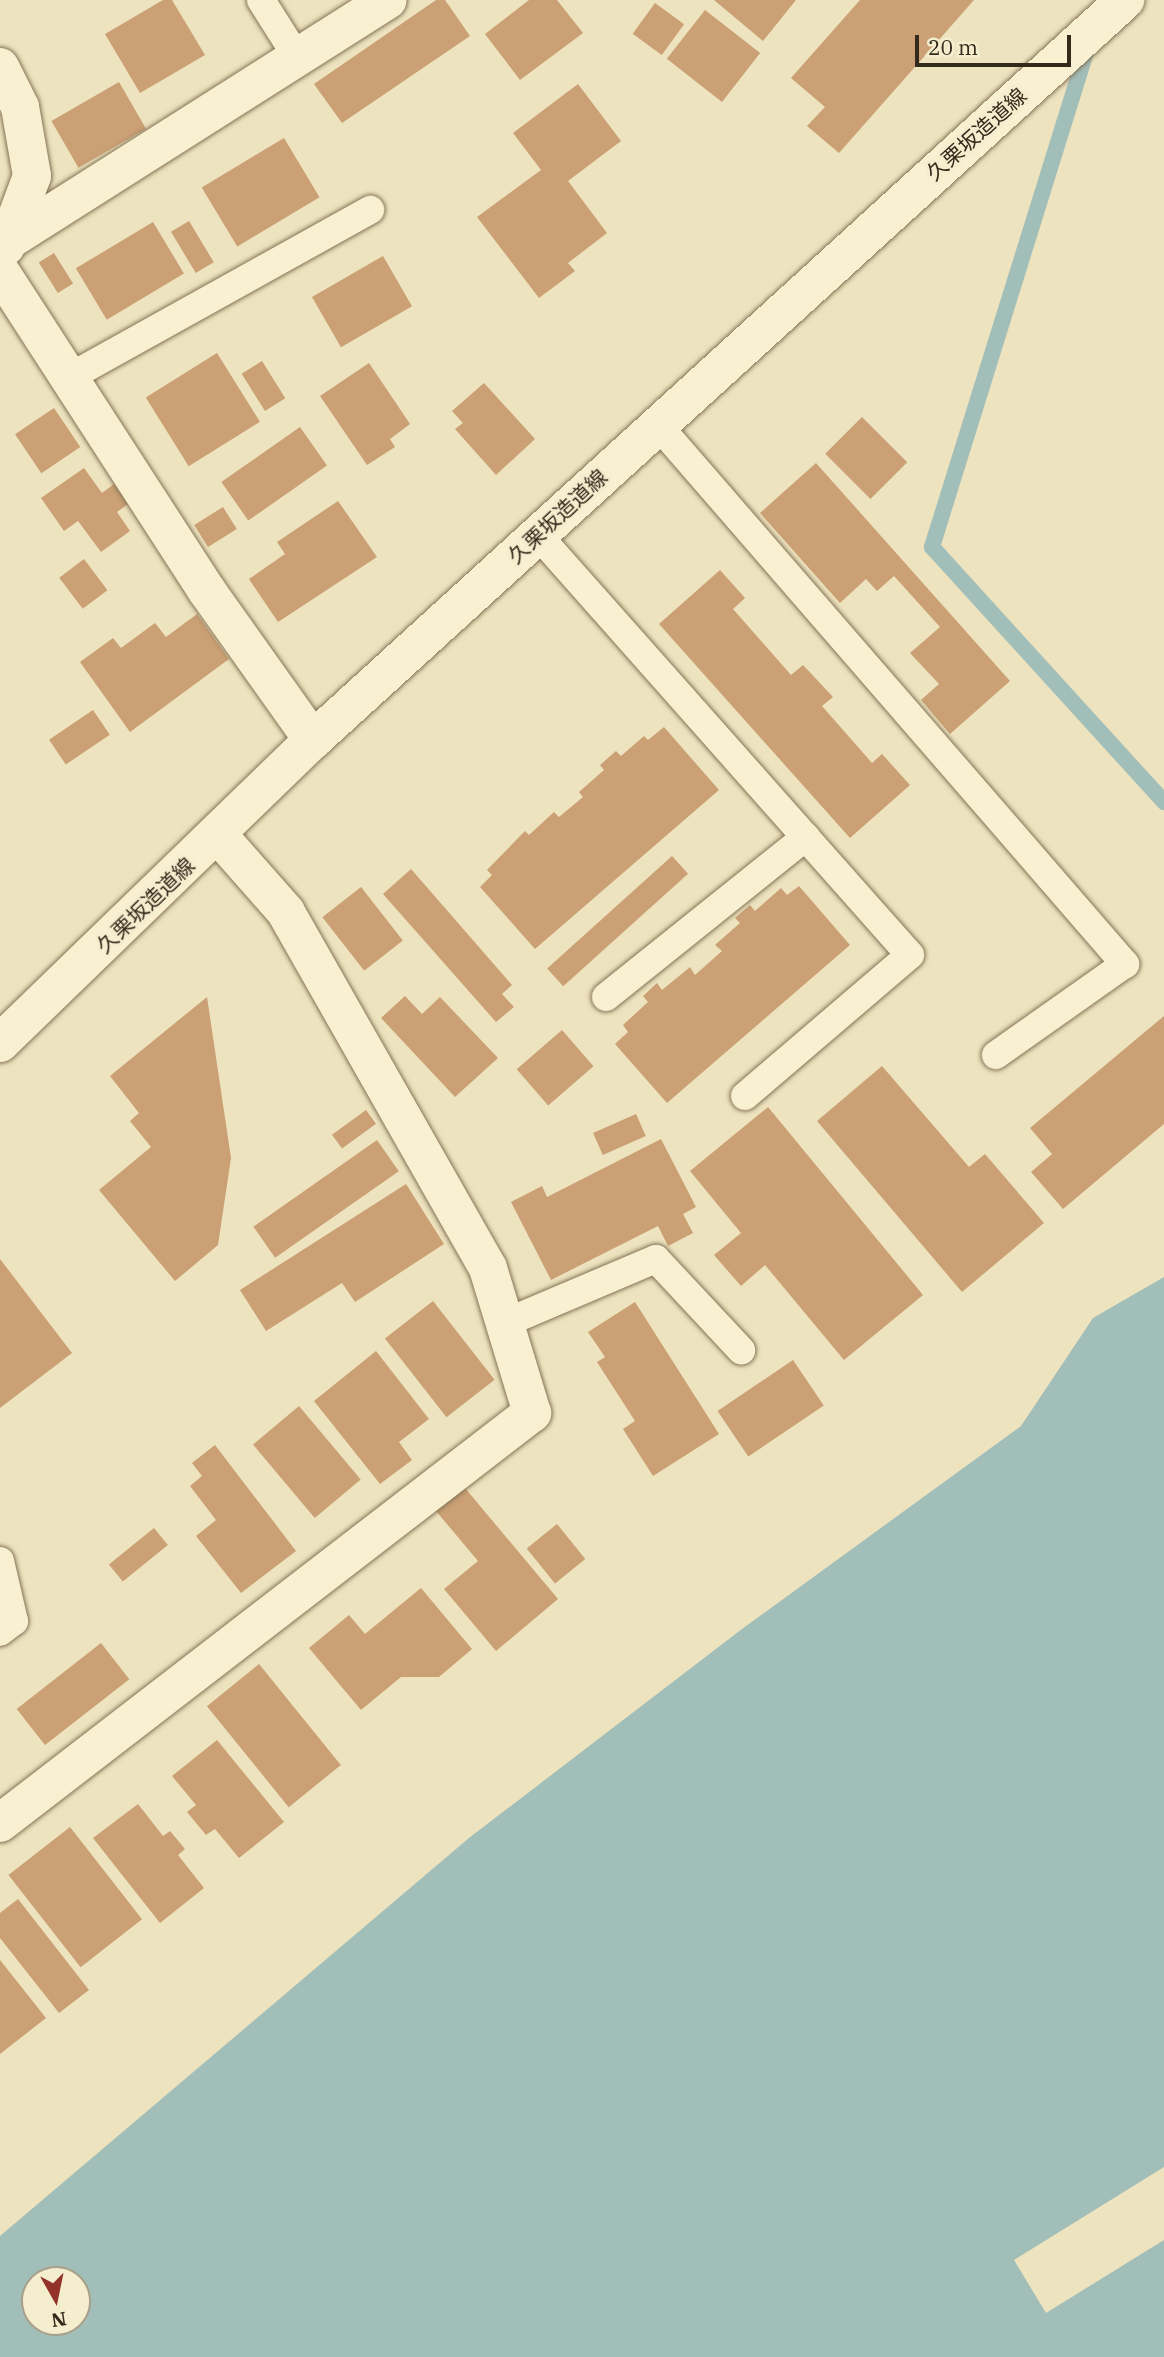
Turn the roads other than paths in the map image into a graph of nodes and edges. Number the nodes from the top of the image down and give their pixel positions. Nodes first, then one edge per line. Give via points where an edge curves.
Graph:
1 (261, 0) edge
2 (387, 0) edge
3 (1125, 0) edge
4 (297, 57) junction
5 (0, 67) edge
6 (370, 210) dead end
7 (4, 255) edge
8 (68, 378) junction
9 (657, 424) junction
10 (537, 534) junction
11 (313, 740) junction
12 (218, 835) junction
13 (806, 837) junction
14 (606, 997) dead end
15 (0, 1043) edge
16 (996, 1055) dead end
17 (745, 1096) dead end
18 (505, 1323) junction
19 (741, 1350) dead end
20 (0, 1561) edge
21 (0, 1632) edge
22 (0, 1823) edge

1 - 4 lane
2 - 4 street
3 - 9 street, 久栗坂造道線
4 - 7 street
5 - 7 street via 20,107 32,176
6 - 8 lane
7 - 8 street
8 - 11 street via 207,591
9 - 10 street, 久栗坂造道線
9 - 16 lane via 1125,964
10 - 11 street, 久栗坂造道線
10 - 13 lane
11 - 12 street, 久栗坂造道線
12 - 15 street, 久栗坂造道線
12 - 18 street via 286,912 488,1268
13 - 14 lane
13 - 17 lane via 910,955
18 - 19 lane via 656,1259
18 - 22 street via 532,1413
20 - 21 lane via 14,1621

